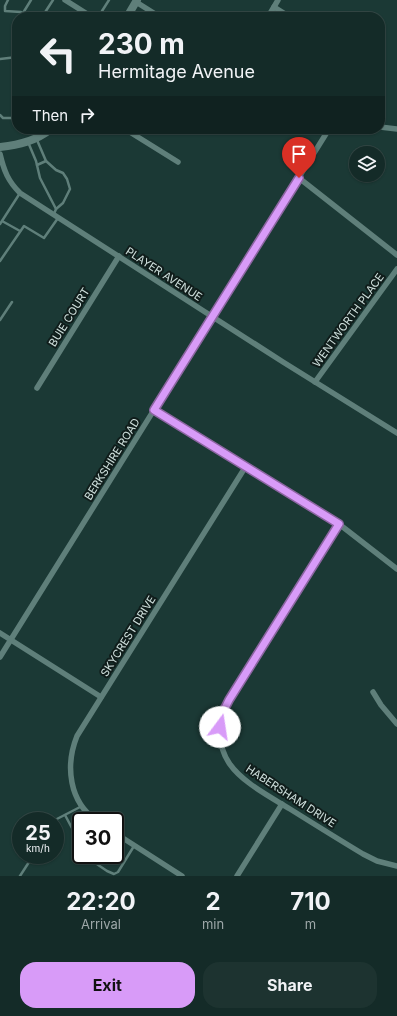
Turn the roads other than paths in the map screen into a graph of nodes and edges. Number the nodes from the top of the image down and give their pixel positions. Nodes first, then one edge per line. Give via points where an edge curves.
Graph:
1 (8, 0) edge
2 (31, 0) edge
3 (53, 0) edge
4 (109, 0) edge
5 (278, 0) edge
6 (68, 1) edge
7 (135, 1) edge
8 (274, 7) junction
9 (102, 11) dead end
10 (20, 12) edge
11 (24, 12) edge
12 (45, 12) edge
13 (84, 12) edge
14 (130, 12) edge
15 (152, 12) edge
16 (271, 12) edge
17 (282, 12) edge
18 (12, 58) edge
19 (0, 59) edge
20 (0, 115) edge
21 (12, 118) edge
22 (385, 128) edge
23 (397, 129) edge
24 (43, 134) edge
25 (133, 134) edge
26 (326, 134) edge
27 (36, 138) junction
28 (28, 142) junction
29 (0, 147) edge
30 (0, 154) edge
31 (46, 161) junction
32 (178, 162) dead end
33 (37, 165) junction
34 (299, 178) junction
35 (20, 193) junction
36 (56, 209) junction
37 (56, 216) junction
38 (2, 220) junction
39 (0, 224) edge
40 (20, 231) junction
41 (397, 255) edge
42 (119, 256) junction
43 (0, 261) edge
44 (397, 269) edge
45 (12, 302) dead end
46 (212, 317) junction
47 (0, 320) edge
48 (315, 382) junction
49 (37, 388) dead end
50 (154, 410) junction
51 (397, 433) edge
52 (246, 466) junction
53 (339, 524) junction
54 (397, 569) edge
55 (0, 633) edge
56 (11, 639) junction
57 (0, 657) edge
58 (373, 692) dead end
59 (102, 697) junction
60 (397, 724) edge
61 (282, 804) junction
62 (82, 806) junction
63 (87, 812) edge
64 (65, 815) joint
65 (72, 828) edge
66 (124, 838) edge
67 (134, 845) junction
68 (124, 862) edge
69 (28, 864) edge
70 (97, 864) edge
71 (123, 864) edge
72 (397, 866) edge
73 (20, 876) edge
74 (182, 876) edge
75 (238, 876) edge

1 - 10 lane via 5,11
2 - 11 lane
3 - 12 lane
4 - 9 lane
5 - 8 street
6 - 13 street
7 - 14 main road
7 - 15 street
8 - 16 street
8 - 17 street
18 - 19 lane
20 - 21 lane via 3,118
22 - 23 street
24 - 27 main road
25 - 32 street
26 - 34 street, BERKSHIRE ROAD
27 - 28 main road
27 - 31 lane
28 - 29 main road
28 - 33 lane
30 - 35 street, PLAYER AVENUE via 5,174
31 - 33 lane
31 - 36 lane via 63,173 70,189 63,203
33 - 36 lane via 40,178
34 - 41 street
34 - 46 street, BERKSHIRE ROAD
35 - 37 street, PLAYER AVENUE
35 - 38 lane
36 - 37 lane
37 - 40 lane via 44,238 24,226
37 - 42 street, PLAYER AVENUE
38 - 39 lane
38 - 40 lane
40 - 43 lane
42 - 46 street, PLAYER AVENUE
42 - 49 street, BUIE COURT
44 - 48 street, WENTWORTH PLACE
45 - 47 lane
46 - 48 street, PLAYER AVENUE
46 - 50 street, BERKSHIRE ROAD
48 - 51 street, PLAYER AVENUE
50 - 52 street
50 - 56 street, BERKSHIRE ROAD
52 - 53 street
52 - 59 street, SKYCREST DRIVE
53 - 54 street
53 - 61 street, HABERSHAM DRIVE via 229,700 220,727 221,746 228,763 244,780
55 - 56 street
56 - 57 street, BERKSHIRE ROAD
56 - 59 street
58 - 60 street
59 - 62 street, SKYCREST DRIVE via 77,736 71,756 70,776
61 - 72 street, HABERSHAM DRIVE via 363,854
61 - 75 street
62 - 63 street, SKYCREST DRIVE
62 - 64 lane
64 - 65 lane
66 - 67 street
67 - 68 lane
67 - 74 street
69 - 73 lane
70 - 71 lane via 114,874

